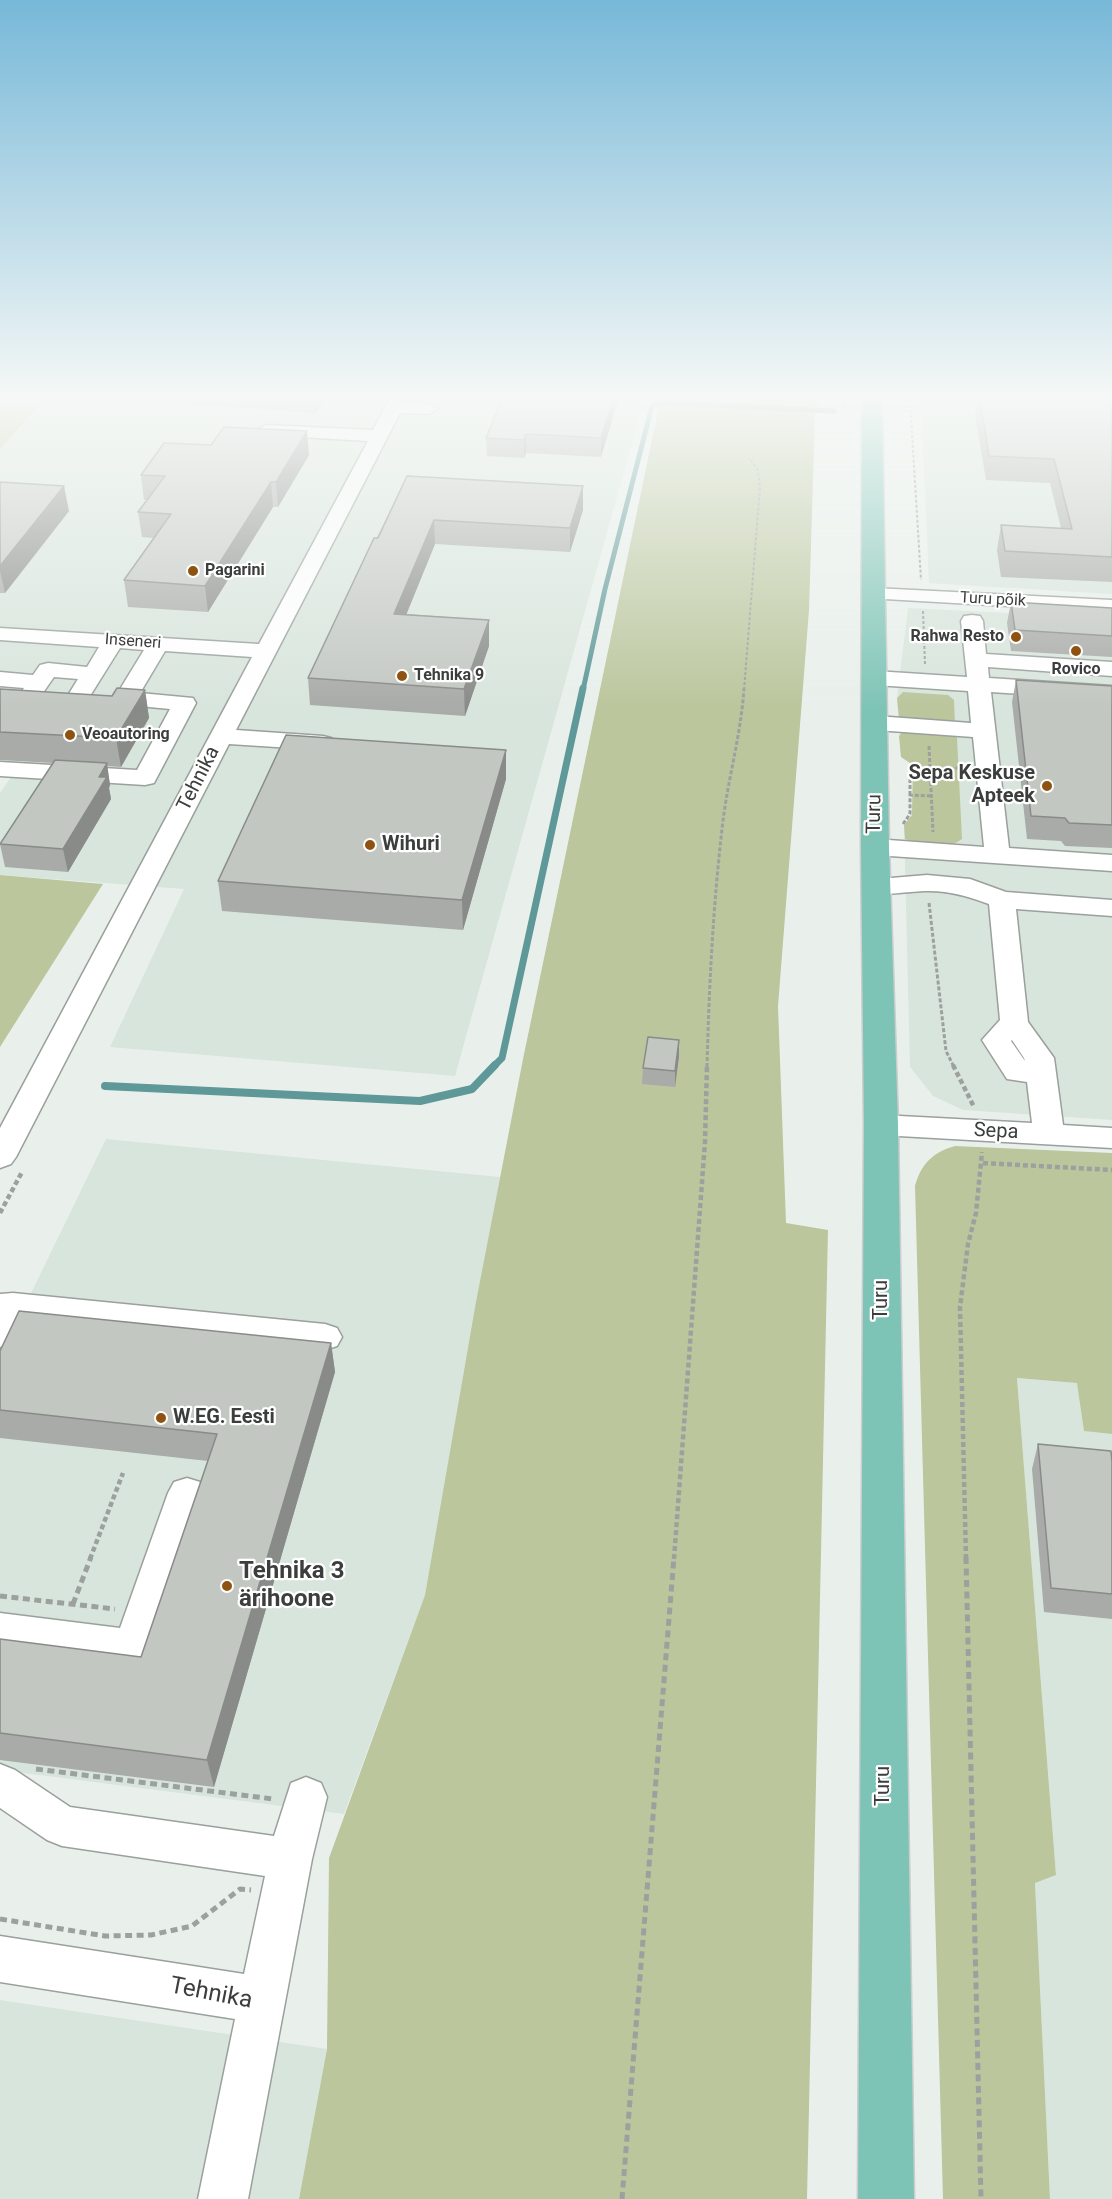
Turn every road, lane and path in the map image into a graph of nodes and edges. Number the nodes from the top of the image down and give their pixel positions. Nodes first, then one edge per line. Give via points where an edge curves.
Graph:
1 (345, 503) edge
2 (757, 503) edge
3 (873, 503) edge
4 (916, 503) edge
5 (874, 594) junction
6 (922, 596) junction
7 (1112, 606) edge
8 (972, 621) dead end
9 (0, 634) edge
10 (114, 641) junction
11 (158, 644) junction
12 (266, 651) junction
13 (976, 660) junction
14 (1112, 669) edge
15 (93, 674) junction
16 (875, 678) junction
17 (0, 679) edge
18 (926, 681) junction
19 (40, 682) junction
20 (978, 685) junction
21 (1112, 693) edge
22 (876, 723) junction
23 (928, 727) junction
24 (983, 731) junction
25 (221, 736) junction
26 (345, 745) edge
27 (987, 766) junction
28 (0, 769) edge
29 (930, 772) junction
30 (910, 795) junction
31 (931, 796) junction
32 (903, 828) dead end
33 (875, 847) junction
34 (933, 850) junction
35 (997, 854) junction
36 (1112, 863) edge
37 (927, 883) junction
38 (876, 886) junction
39 (1002, 900) junction
40 (1112, 908) edge
41 (881, 1125) junction
42 (982, 1132) junction
43 (1049, 1135) junction
44 (1112, 1138) edge
45 (0, 1157) edge
46 (983, 1163) junction
47 (1112, 1170) edge
48 (4, 1315) edge
49 (325, 1337) dead end
50 (123, 1473) dead end
51 (187, 1493) dead end
52 (0, 1596) edge
53 (73, 1604) junction
54 (146, 1612) junction
55 (0, 1630) edge
56 (12, 1775) edge
57 (305, 1800) joint
58 (290, 1859) junction
59 (254, 1890) dead end
60 (0, 1919) edge
61 (0, 1959) edge
62 (262, 2000) junction
63 (223, 2199) edge
64 (622, 2199) edge
65 (886, 2199) edge
66 (981, 2199) edge

1 - 12 street, Tehnika
2 - 64 path via 742,720 722,826 710,968 705,1142 690,1357
3 - 5 main road, Turu
4 - 6 path
5 - 6 street, Turu põik
5 - 16 main road, Turu
6 - 7 street, Turu põik
6 - 18 path
8 - 13 street
9 - 10 street, Inseneri
10 - 11 street, Inseneri
10 - 15 street
11 - 12 street, Inseneri
11 - 28 street via 125,699 185,703 145,778
12 - 25 street, Tehnika
13 - 14 street
13 - 20 street
15 - 19 street via 48,670
15 - 19 street via 72,706 25,703
16 - 18 street
16 - 22 main road, Turu
17 - 19 street
18 - 20 street
20 - 21 street
20 - 24 street
22 - 23 street
22 - 33 main road, Turu
23 - 24 street
23 - 29 path
24 - 27 street
25 - 26 street
25 - 45 street, Tehnika
27 - 29 path
27 - 35 street
29 - 30 path via 910,775
29 - 31 path
30 - 31 path
30 - 32 path via 910,814
31 - 34 path
33 - 34 street
33 - 38 main road, Turu
34 - 35 street
35 - 36 street
37 - 38 street
37 - 39 street via 970,887
37 - 42 path via 946,1051 969,1093
38 - 41 main road, Turu
39 - 40 street
39 - 43 street via 1014,1022 1039,1058
41 - 42 street, Sepa
41 - 65 main road, Turu
42 - 43 street, Sepa
42 - 46 path
43 - 44 street, Sepa
46 - 47 path
46 - 66 path via 960,1307
48 - 49 street
50 - 53 path
51 - 54 street
52 - 53 path
53 - 54 path
54 - 55 street via 133,1647
56 - 57 path
56 - 58 street via 62,1826
57 - 58 street
58 - 62 street
59 - 60 path via 240,1889 192,1926 151,1935 105,1936
61 - 62 street, Tehnika
62 - 63 street, Tehnika

